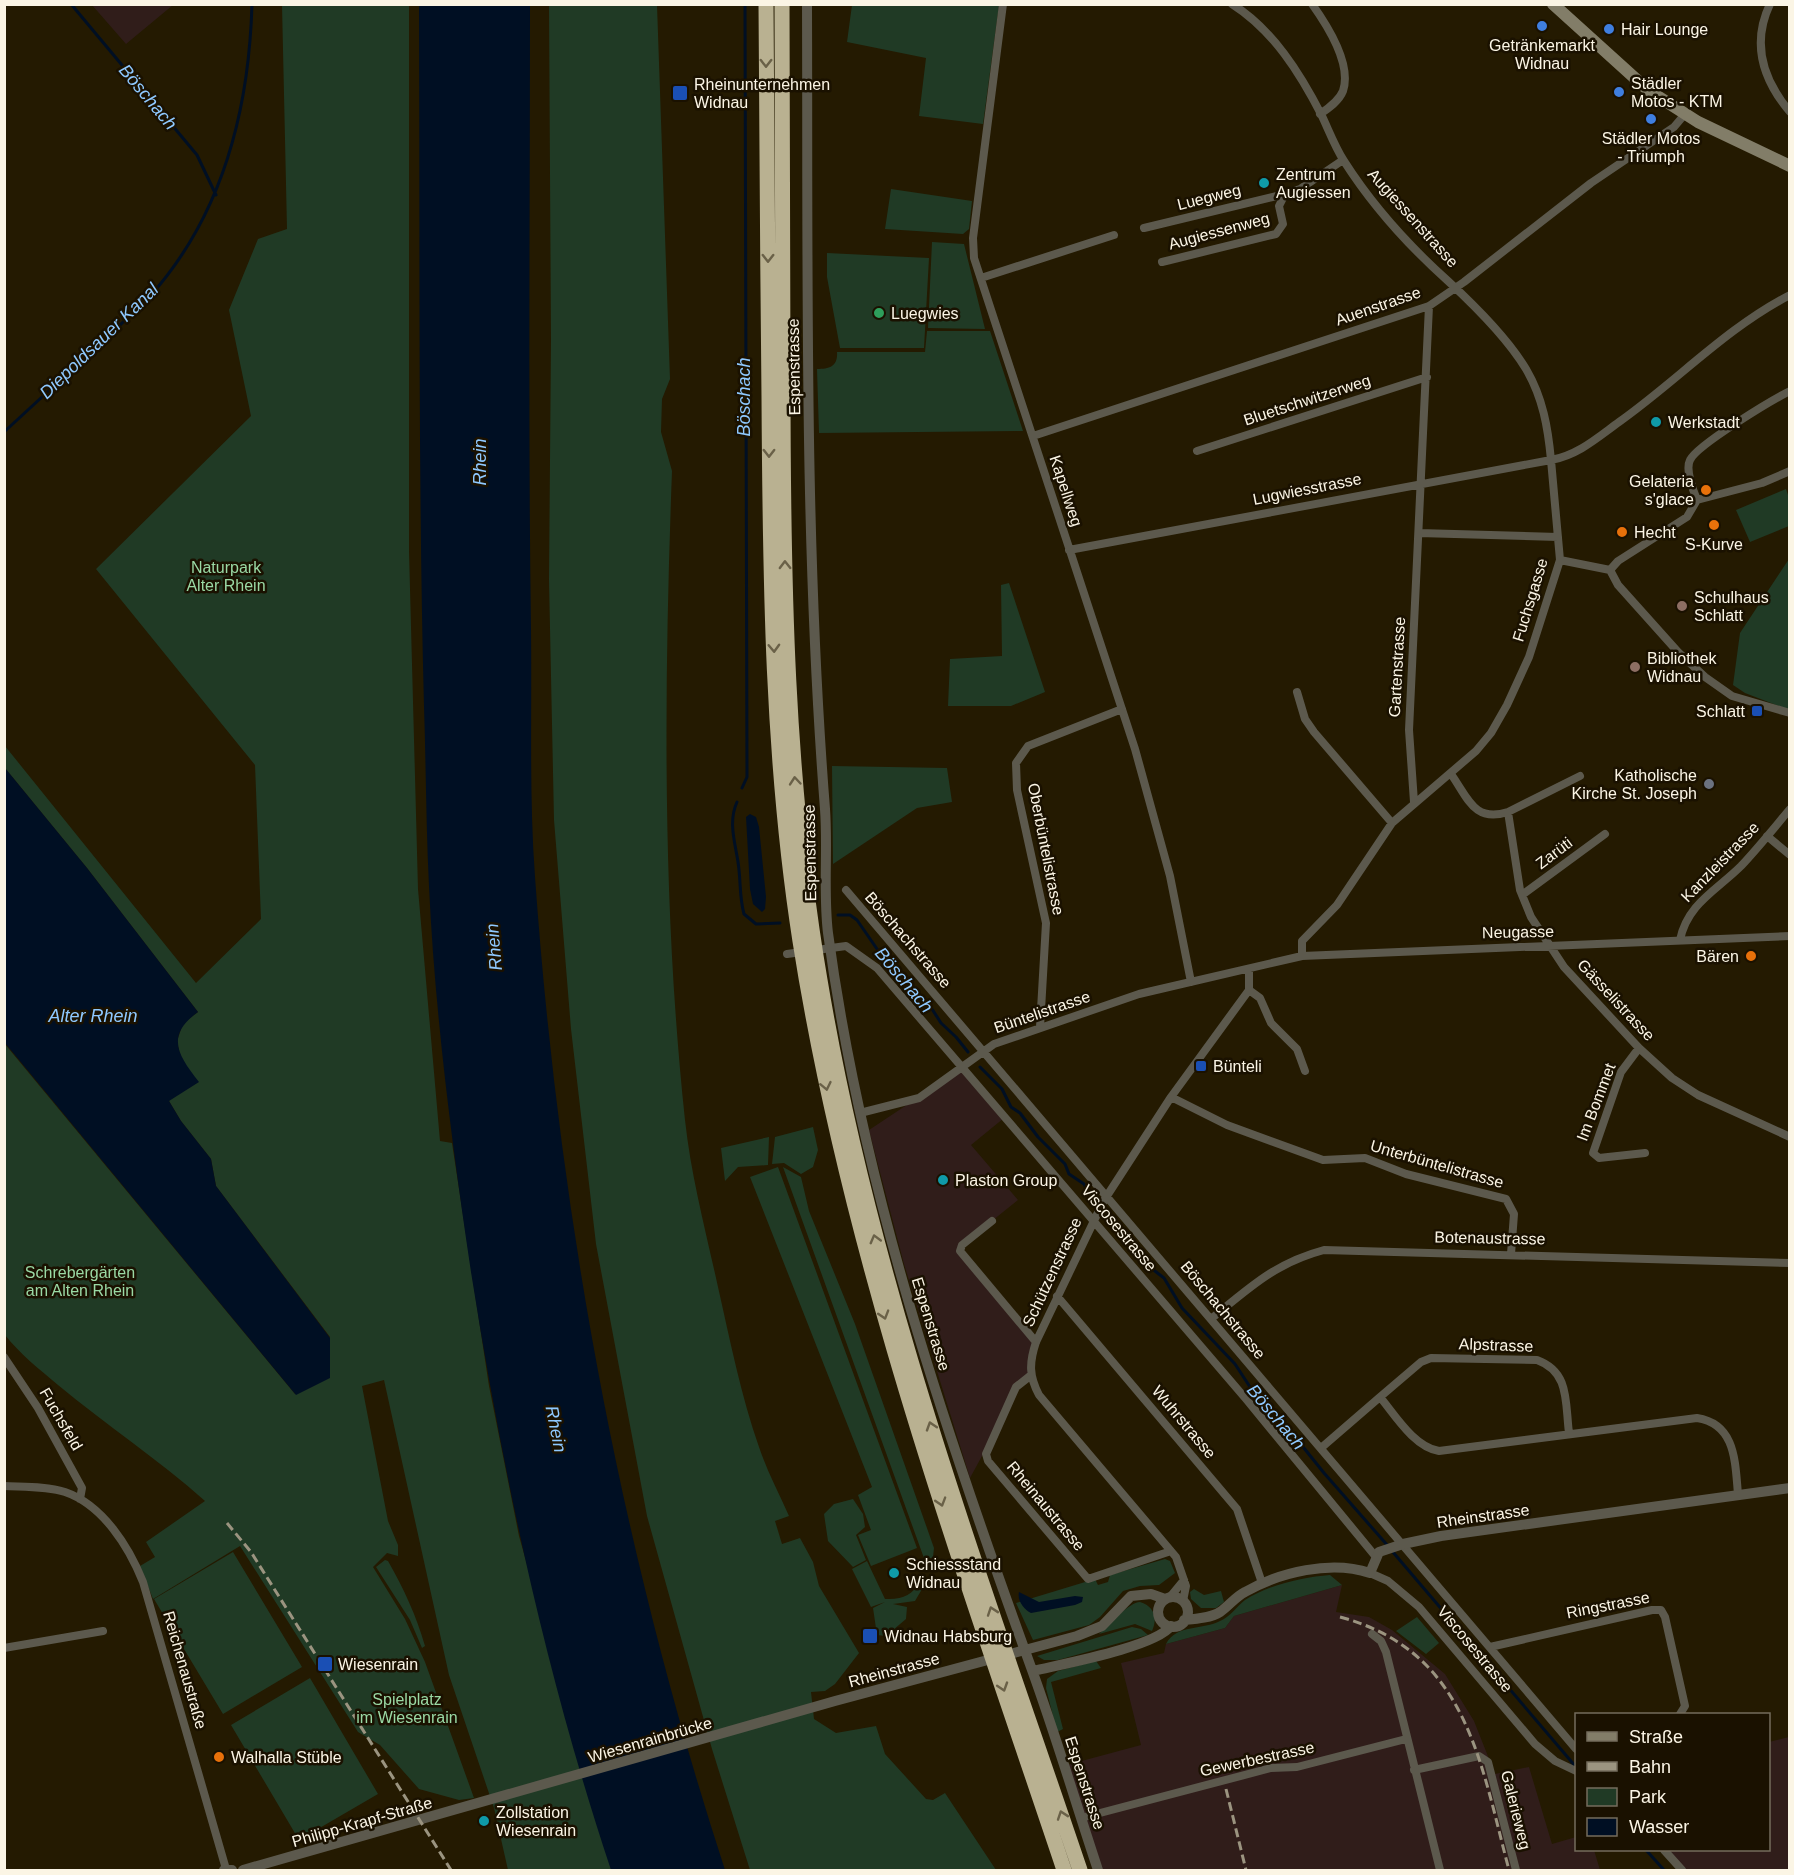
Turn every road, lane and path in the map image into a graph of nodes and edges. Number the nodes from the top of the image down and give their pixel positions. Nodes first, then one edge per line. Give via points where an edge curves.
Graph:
1 (766, 4) edge
2 (782, 4) edge
3 (789, 4) edge
4 (807, 4) edge
5 (1003, 4) edge
6 (1232, 4) edge
7 (1312, 4) edge
8 (1553, 4) edge
9 (1770, 4) edge
10 (1790, 112) edge
11 (1320, 114) junction
12 (1685, 114) junction
13 (1343, 160) junction
14 (1790, 166) edge
15 (1285, 194) junction
16 (1144, 228) dead end
17 (1114, 235) dead end
18 (1162, 262) dead end
19 (981, 278) junction
20 (1456, 288) junction
21 (1790, 296) edge
22 (1429, 306) junction
23 (783, 329) junction
24 (1427, 377) junction
25 (1790, 391) edge
26 (1033, 436) junction
27 (1197, 452) dead end
28 (1551, 460) junction
29 (1790, 471) edge
30 (1420, 484) junction
31 (1697, 500) junction
32 (1419, 533) junction
33 (1558, 537) junction
34 (1070, 550) junction
35 (1560, 560) junction
36 (1610, 570) junction
37 (1297, 692) dead end
38 (1122, 709) junction
39 (1790, 713) edge
40 (1451, 774) junction
41 (1580, 776) dead end
42 (1414, 802) junction
43 (1790, 809) edge
44 (1508, 812) junction
45 (1392, 823) junction
46 (1605, 834) dead end
47 (1767, 836) junction
48 (1790, 855) edge
49 (846, 890) dead end
50 (1522, 896) junction
51 (1790, 936) edge
52 (1680, 940) junction
53 (1549, 946) junction
54 (787, 954) dead end
55 (1302, 956) junction
56 (1249, 970) junction
57 (1191, 982) junction
58 (1249, 990) junction
59 (1040, 1028) junction
60 (1639, 1048) junction
61 (984, 1051) junction
62 (964, 1067) junction
63 (1305, 1071) dead end
64 (1171, 1097) junction
65 (860, 1113) junction
66 (1790, 1137) edge
67 (1645, 1153) dead end
68 (1105, 1199) junction
69 (1094, 1220) junction
70 (992, 1221) dead end
71 (1511, 1254) junction
72 (1790, 1263) edge
73 (1057, 1296) junction
74 (1211, 1319) junction
75 (1036, 1342) junction
76 (4, 1357) edge
77 (1030, 1376) junction
78 (1380, 1397) junction
79 (1569, 1433) junction
80 (1321, 1448) junction
81 (4, 1486) edge
82 (1790, 1488) edge
83 (1738, 1494) junction
84 (80, 1498) junction
85 (1400, 1545) junction
86 (1172, 1551) junction
87 (1378, 1555) junction
88 (1370, 1573) junction
89 (1184, 1580) junction
90 (1262, 1583) junction
91 (1137, 1595) junction
92 (1168, 1598) junction
93 (1185, 1604) junction
94 (1159, 1615) junction
95 (1206, 1617) junction
96 (1184, 1620) junction
97 (1171, 1626) junction
98 (103, 1631) dead end
99 (1372, 1634) dead end
100 (1156, 1638) junction
101 (1490, 1647) junction
102 (4, 1648) edge
103 (1033, 1671) junction
104 (819, 1707) joint
105 (1681, 1713) edge
106 (1572, 1738) edge
107 (1406, 1739) junction
108 (1414, 1770) junction
109 (1575, 1771) edge
110 (489, 1801) joint
111 (1081, 1818) junction
112 (1665, 1851) edge
113 (227, 1870) edge
114 (243, 1870) edge
115 (1064, 1870) edge
116 (1080, 1870) edge
117 (1098, 1870) edge
118 (1440, 1870) edge
119 (1516, 1870) edge
120 (1682, 1870) edge

1 -> 115 highway via 776,701 788,844 805,969 829,1099 872,1276 948,1524
2 - 23 highway
3 - 23 highway via 790,284
4 - 65 street, Espenstrasse via 814,651 827,828 825,893 828,933
5 - 19 street, Kapellweg via 973,238
6 - 11 street, Augiessenstrasse via 1269,33
7 - 11 street via 1339,52 1345,79 1339,97
8 - 12 main road via 1631,77
9 - 10 street via 1763,21 1760,54 1767,78
11 - 13 street, Augiessenstrasse
12 - 14 main road
12 - 20 street, Auenstrasse via 1674,127 1591,183
13 - 15 street, Luegweg via 1300,189
13 - 20 street, Augiessenstrasse via 1374,203
15 - 16 street, Luegweg
15 - 18 street, Augiessenweg via 1279,206 1283,224 1276,234
17 - 19 street
19 - 26 street, Kapellweg
20 - 22 street, Auenstrasse
20 - 28 street, Augiessenstrasse via 1518,356 1533,381 1545,415
21 - 28 street via 1732,331 1650,400 1575,453
22 - 24 street, Gartenstrasse
22 - 26 street, Auenstrasse
116 -> 23 highway via 915,1376 856,1165 832,1048 808,901 790,729
24 - 27 street, Bluetschwitzerweg
24 - 30 street, Gartenstrasse
25 - 31 street via 1753,412 1694,455 1689,468
26 - 34 street, Kapellweg
28 - 30 street, Lugwiesstrasse
28 - 33 street, Fuchsgasse
29 - 31 street via 1762,483
30 - 32 street, Gartenstrasse
30 - 34 street, Lugwiesstrasse
31 - 36 street via 1687,517
32 - 33 street
32 - 42 street, Gartenstrasse via 1409,730
33 - 35 street, Fuchsgasse
34 - 38 street, Kapellweg
35 - 36 street
35 - 40 street, Fuchsgasse via 1529,657 1507,705 1491,733
36 - 39 street via 1618,585 1705,677 1732,696
37 - 45 street via 1305,719 1314,732
38 - 57 street, Kapellweg via 1159,831
38 - 59 street, Oberbüntelistrasse via 1028,746 1016,764 1017,790 1046,924
40 - 42 street, Fuchsgasse
40 - 44 street via 1476,811 1494,817
41 - 44 street
42 - 45 street, Fuchsgasse
43 - 47 street, Kanzleistrasse
44 - 50 street, Gässelistrasse
45 - 55 street, Fuchsgasse via 1337,905 1302,941
46 - 50 street, Zarüti
47 - 48 street
47 - 52 street, Kanzleistrasse via 1696,906
49 - 61 street, Böschachstrasse
50 - 53 street, Gässelistrasse
51 - 52 street, Neugasse
52 - 53 street, Neugasse
53 - 55 street, Neugasse
53 - 60 street, Gässelistrasse
54 - 62 street, Viscosestrasse via 840,945 854,949 877,968
55 - 56 street, Neugasse
56 - 57 street, Büntelistrasse
56 - 58 street
57 - 59 street, Büntelistrasse via 1139,994
58 - 63 street via 1260,998 1271,1023 1297,1049
58 - 64 street, Schützenstrasse
59 - 61 street, Büntelistrasse
60 - 66 street, Gässelistrasse via 1698,1095
60 - 67 street, Im Bommet via 1621,1072 1593,1153 1599,1158
61 - 62 street, Büntelistrasse
61 - 68 street, Böschachstrasse
62 - 65 street, Büntelistrasse via 920,1098
62 - 69 street, Viscosestrasse
64 - 68 street, Schützenstrasse
64 - 71 street, Unterbüntelistrasse via 1227,1125 1323,1160 1365,1158 1406,1174 1506,1199 1514,1214
65 - 103 street, Espenstrasse via 897,1264 932,1380 1005,1600
68 - 69 street, Schützenstrasse
68 - 74 street, Böschachstrasse
69 - 73 street, Schützenstrasse
69 - 87 street, Viscosestrasse
70 - 75 street via 962,1245 960,1251
71 - 72 street, Botenaustrasse
71 - 74 street, Botenaustrasse via 1324,1250 1273,1269
73 - 75 street, Schützenstrasse
73 - 90 street, Wuhrstrasse via 1237,1509
74 - 80 street, Böschachstrasse
75 - 77 street, Schützenstrasse via 1030,1358
76 - 84 street, Fuchsfeld via 38,1408 82,1488
77 - 86 street via 1039,1395
77 - 86 street, Rheinaustrasse via 1016,1387 986,1454 988,1461 1088,1579
78 - 79 street via 1410,1432 1432,1450 1459,1450
78 - 79 street, Alpstrasse via 1431,1358 1537,1360 1559,1373
78 - 80 street, Alpstrasse
79 - 83 street via 1697,1418 1710,1420 1728,1436 1733,1449
80 - 85 street, Böschachstrasse
81 - 84 street via 47,1489
82 - 83 street, Rheinstrasse
83 - 85 street, Rheinstrasse
84 - 113 street, Reichenaustraße via 100,1514 125,1546 143,1582
85 - 87 street, Rheinstrasse
85 - 101 street, Böschachstrasse
86 - 89 street
87 - 88 street
88 - 90 street via 1326,1567
88 - 109 street, Viscosestrasse via 1388,1581 1419,1607 1548,1756
89 - 92 street
89 - 93 street
90 - 95 street
91 - 92 street
91 - 94 street
91 - 104 street, Rheinstrasse via 1124,1600 1102,1626
92 - 93 street
92 - 94 street
93 - 95 street
93 - 96 street
94 - 97 street
94 - 100 street
95 - 96 street
96 - 97 street
97 - 100 street
98 - 102 street
99 - 107 street via 1386,1652
100 - 103 street
101 - 105 street, Ringstrasse via 1591,1622 1661,1610 1685,1706
101 - 106 street, Böschachstrasse
103 - 111 street, Espenstrasse
104 - 110 street, Wiesenrainbrücke
107 - 108 street
107 - 111 street, Gewerbestrasse via 1296,1767 1271,1768
108 - 118 street
108 - 119 street, Galerieweg via 1484,1757
110 - 114 street, Philipp-Krapf-Straße
111 - 117 street, Espenstrasse
112 - 120 street

